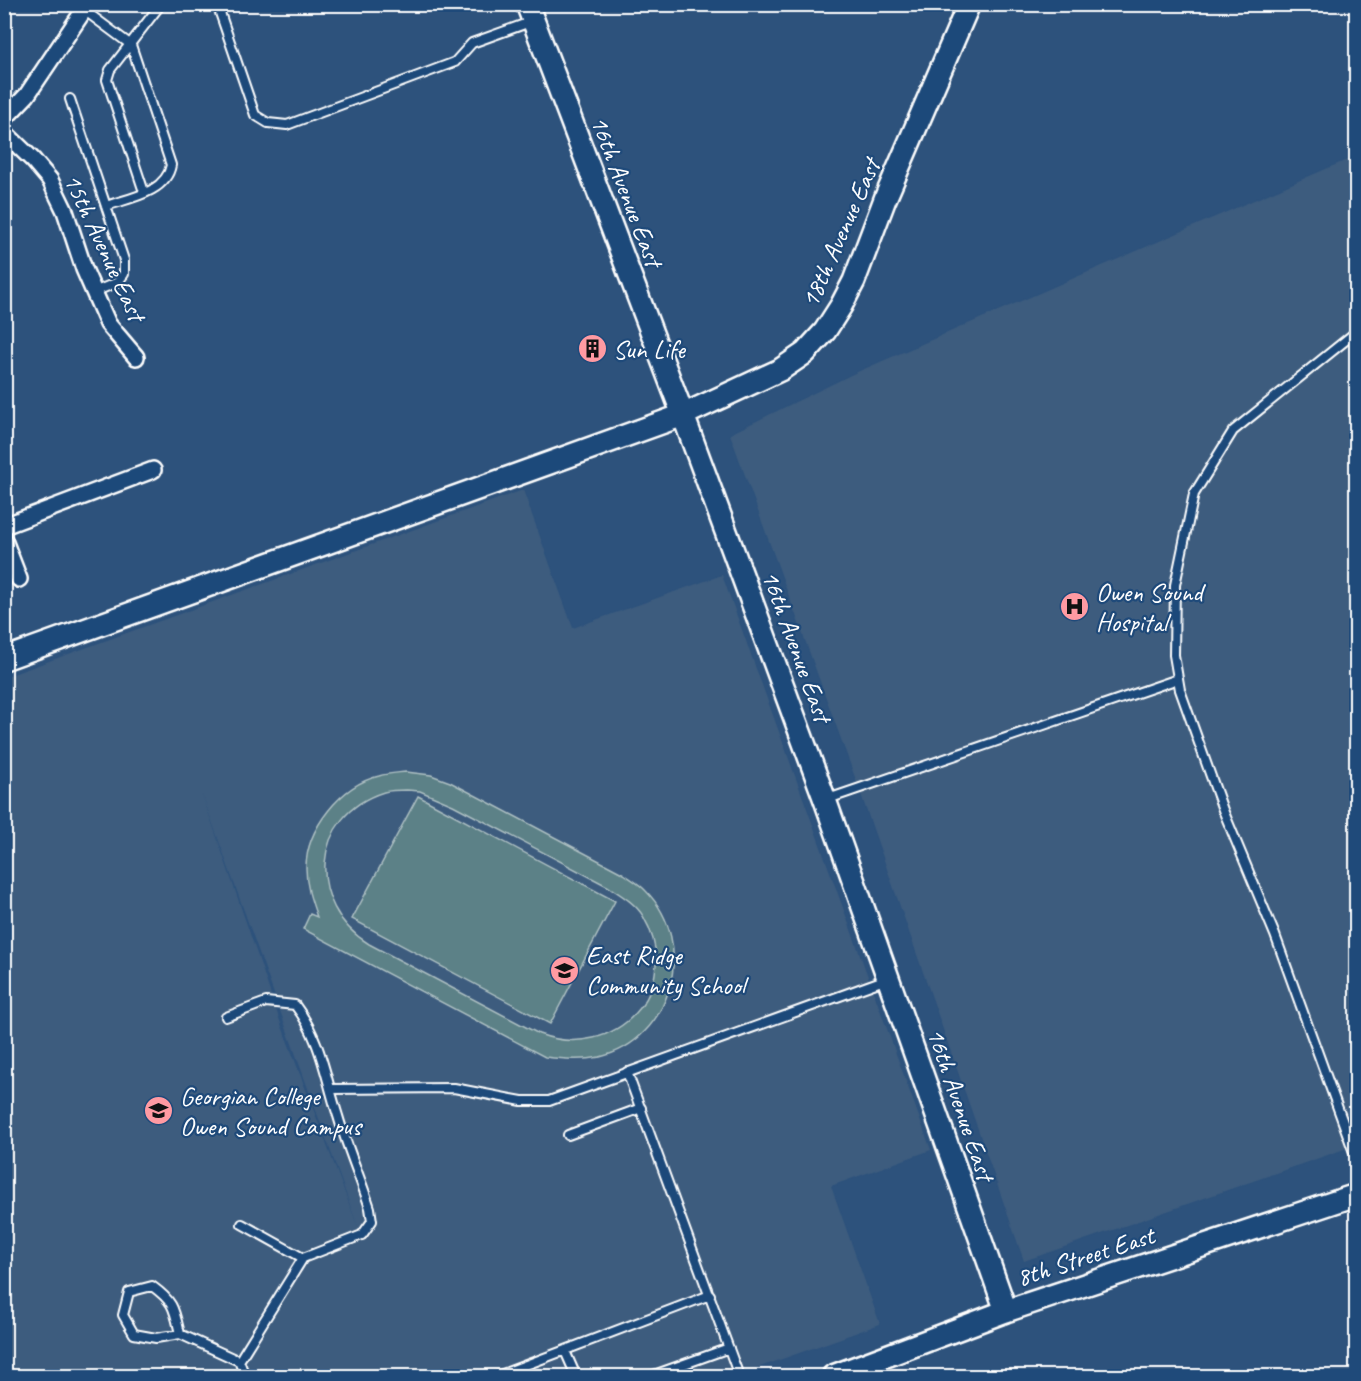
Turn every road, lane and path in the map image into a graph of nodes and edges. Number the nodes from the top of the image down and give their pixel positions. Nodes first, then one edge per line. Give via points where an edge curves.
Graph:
1 (161, 4) edge
2 (217, 4) edge
3 (969, 4) edge
4 (86, 7) edge
5 (530, 13) edge
6 (131, 45) junction
7 (70, 99) dead end
8 (4, 119) edge
9 (4, 132) edge
10 (144, 192) junction
11 (106, 206) junction
12 (94, 292) junction
13 (1356, 332) edge
14 (136, 357) dead end
15 (683, 415) junction
16 (153, 470) dead end
17 (4, 526) edge
18 (4, 540) edge
19 (19, 579) dead end
20 (4, 659) edge
21 (1178, 679) junction
22 (825, 800) junction
23 (888, 978) junction
24 (226, 1017) dead end
25 (627, 1072) junction
26 (331, 1089) junction
27 (640, 1108) junction
28 (568, 1134) dead end
29 (1356, 1158) edge
30 (1356, 1195) edge
31 (242, 1224) dead end
32 (303, 1258) junction
33 (710, 1295) junction
34 (1006, 1311) junction
35 (180, 1334) junction
36 (729, 1348) junction
37 (565, 1351) junction
38 (239, 1361) junction
39 (245, 1377) edge
40 (497, 1377) edge
41 (576, 1377) edge
42 (651, 1377) edge
43 (739, 1377) edge
44 (833, 1377) edge

1 - 6 lane
2 - 5 lane via 255,115 268,123 287,125 455,62 472,43
3 - 15 street, 18th Avenue East via 854,281 825,331 805,353 780,370
4 - 6 lane
4 - 8 street via 27,95
5 - 15 street, 16th Avenue East
6 - 10 lane via 110,70 107,80
6 - 10 lane via 171,165 165,181
7 - 11 lane
9 - 12 street, 15th Avenue East via 50,180
10 - 11 lane
11 - 12 lane via 124,260 123,274 118,282
12 - 14 street, 15th Avenue East via 108,324
13 - 21 lane via 1233,431 1194,494 1175,585 1174,655
15 - 20 street, 18th Avenue East
15 - 22 street, 16th Avenue East
16 - 17 street
18 - 19 street
21 - 22 lane
21 - 29 lane via 1222,810 1275,935
22 - 23 street, 16th Avenue East
23 - 25 lane
23 - 34 street, 16th Avenue East
24 - 26 lane via 266,1002 295,1005 315,1035
25 - 26 lane via 549,1101 522,1101 454,1088
25 - 27 lane
26 - 32 lane via 372,1221 362,1235
27 - 28 lane
27 - 33 lane
30 - 34 street, 8th Street East
31 - 32 lane
32 - 38 lane
33 - 36 lane
33 - 37 lane
34 - 44 street, 8th Street East
35 - 35 lane via 156,1338 134,1334 123,1315 129,1293 152,1286 167,1297
35 - 38 lane
36 - 42 lane
36 - 43 lane
37 - 40 lane
37 - 41 lane
38 - 39 lane

